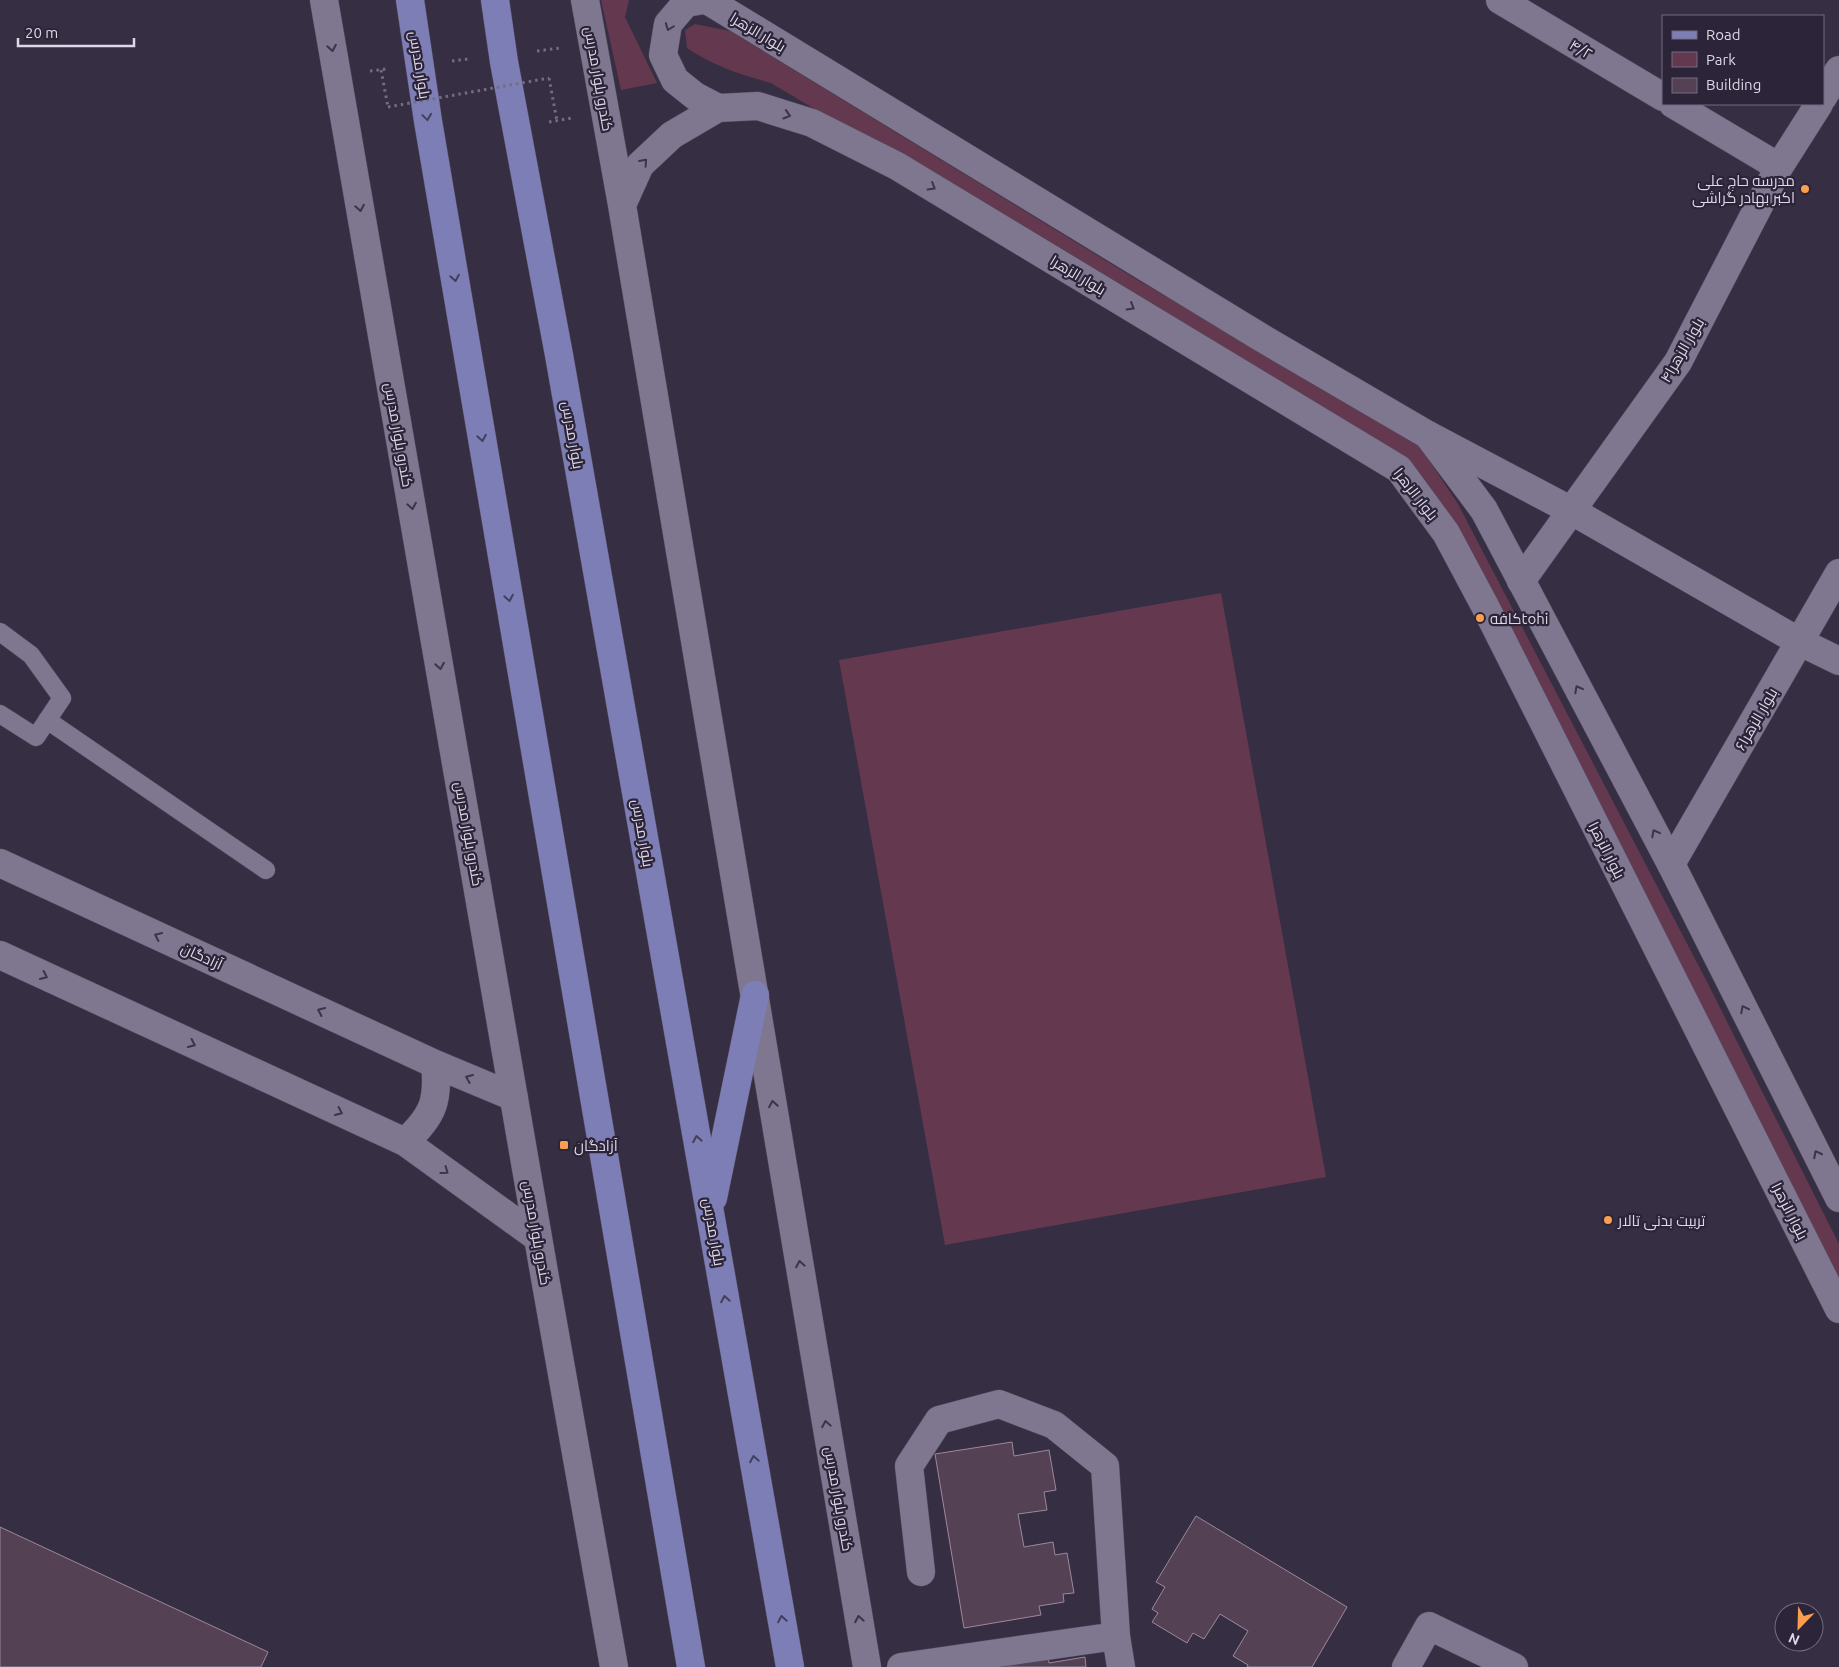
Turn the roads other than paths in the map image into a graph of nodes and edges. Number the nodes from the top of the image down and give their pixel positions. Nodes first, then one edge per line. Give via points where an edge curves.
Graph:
1 (324, 0) edge
2 (410, 0) edge
3 (495, 0) edge
4 (585, 0) edge
5 (706, 0) edge
6 (1500, 0) edge
7 (1839, 70) edge
8 (1824, 95) edge
9 (1662, 97) edge
10 (1675, 105) edge
11 (1818, 105) edge
12 (718, 108) junction
13 (1779, 167) junction
14 (622, 204) junction
15 (1428, 435) junction
16 (1572, 511) junction
17 (1839, 573) edge
18 (1521, 581) junction
19 (0, 632) edge
20 (1800, 642) junction
21 (1839, 661) edge
22 (0, 714) edge
23 (47, 720) junction
24 (0, 863) edge
25 (1672, 864) junction
26 (266, 870) dead end
27 (0, 955) edge
28 (754, 995) junction
29 (435, 1064) junction
30 (514, 1097) junction
31 (405, 1142) junction
32 (1839, 1198) edge
33 (710, 1211) junction
34 (538, 1238) junction
35 (1839, 1309) edge
36 (921, 1572) dead end
37 (1116, 1636) junction
38 (614, 1667) edge
39 (691, 1667) edge
40 (790, 1667) edge
41 (867, 1667) edge
42 (900, 1667) edge
43 (1121, 1667) edge
44 (1406, 1667) edge
45 (1514, 1667) edge

1 -> 30 main road, کندرو بلوار مدرس
2 -> 39 main road, بلوار مدرس
33 -> 3 main road, بلوار مدرس
4 - 14 main road, کندرو بلوار مدرس
5 -> 12 main road via 686,4 668,24 663,55 675,80
5 - 15 main road, بلوار الزهرا via 1262,338
6 - 9 main road, ۴/۲
7 - 8 main road
10 - 13 main road
11 - 13 main road, بلوار الزهرا۴
14 -> 12 main road, بلوار الزهرا via 640,165 672,135
12 -> 35 main road, بلوار الزهرا via 758,106 812,123 897,166 1399,469 1446,533 1485,606
13 - 16 main road, بلوار الزهرا۴ via 1678,362
14 - 28 main road, کندرو بلوار مدرس
15 - 16 main road
15 - 18 main road, بلوار الزهرا via 1484,510
16 - 18 main road, بلوار الزهرا۴
16 - 20 main road
17 - 20 main road, بلوار الزهرا۶
25 -> 18 main road, بلوار الزهرا
19 - 23 lane via 30,656 62,698
20 - 21 main road
20 - 25 main road, بلوار الزهرا۶
22 - 23 lane via 36,737
23 - 26 lane
29 -> 24 main road, آزادگان
32 -> 25 main road, بلوار الزهرا
27 -> 31 main road
28 - 33 main road
41 -> 28 main road, کندرو بلوار مدرس
30 -> 29 main road, آزادگان
29 - 31 main road via 437,1086 433,1108 421,1127
30 - 34 main road, کندرو بلوار مدرس
31 -> 34 main road
40 -> 33 main road, بلوار مدرس
34 - 38 main road, کندرو بلوار مدرس
36 - 37 main road via 909,1466 939,1420 998,1404 1054,1425 1105,1466
37 - 42 main road
37 - 43 main road
44 - 45 main road via 1429,1626

